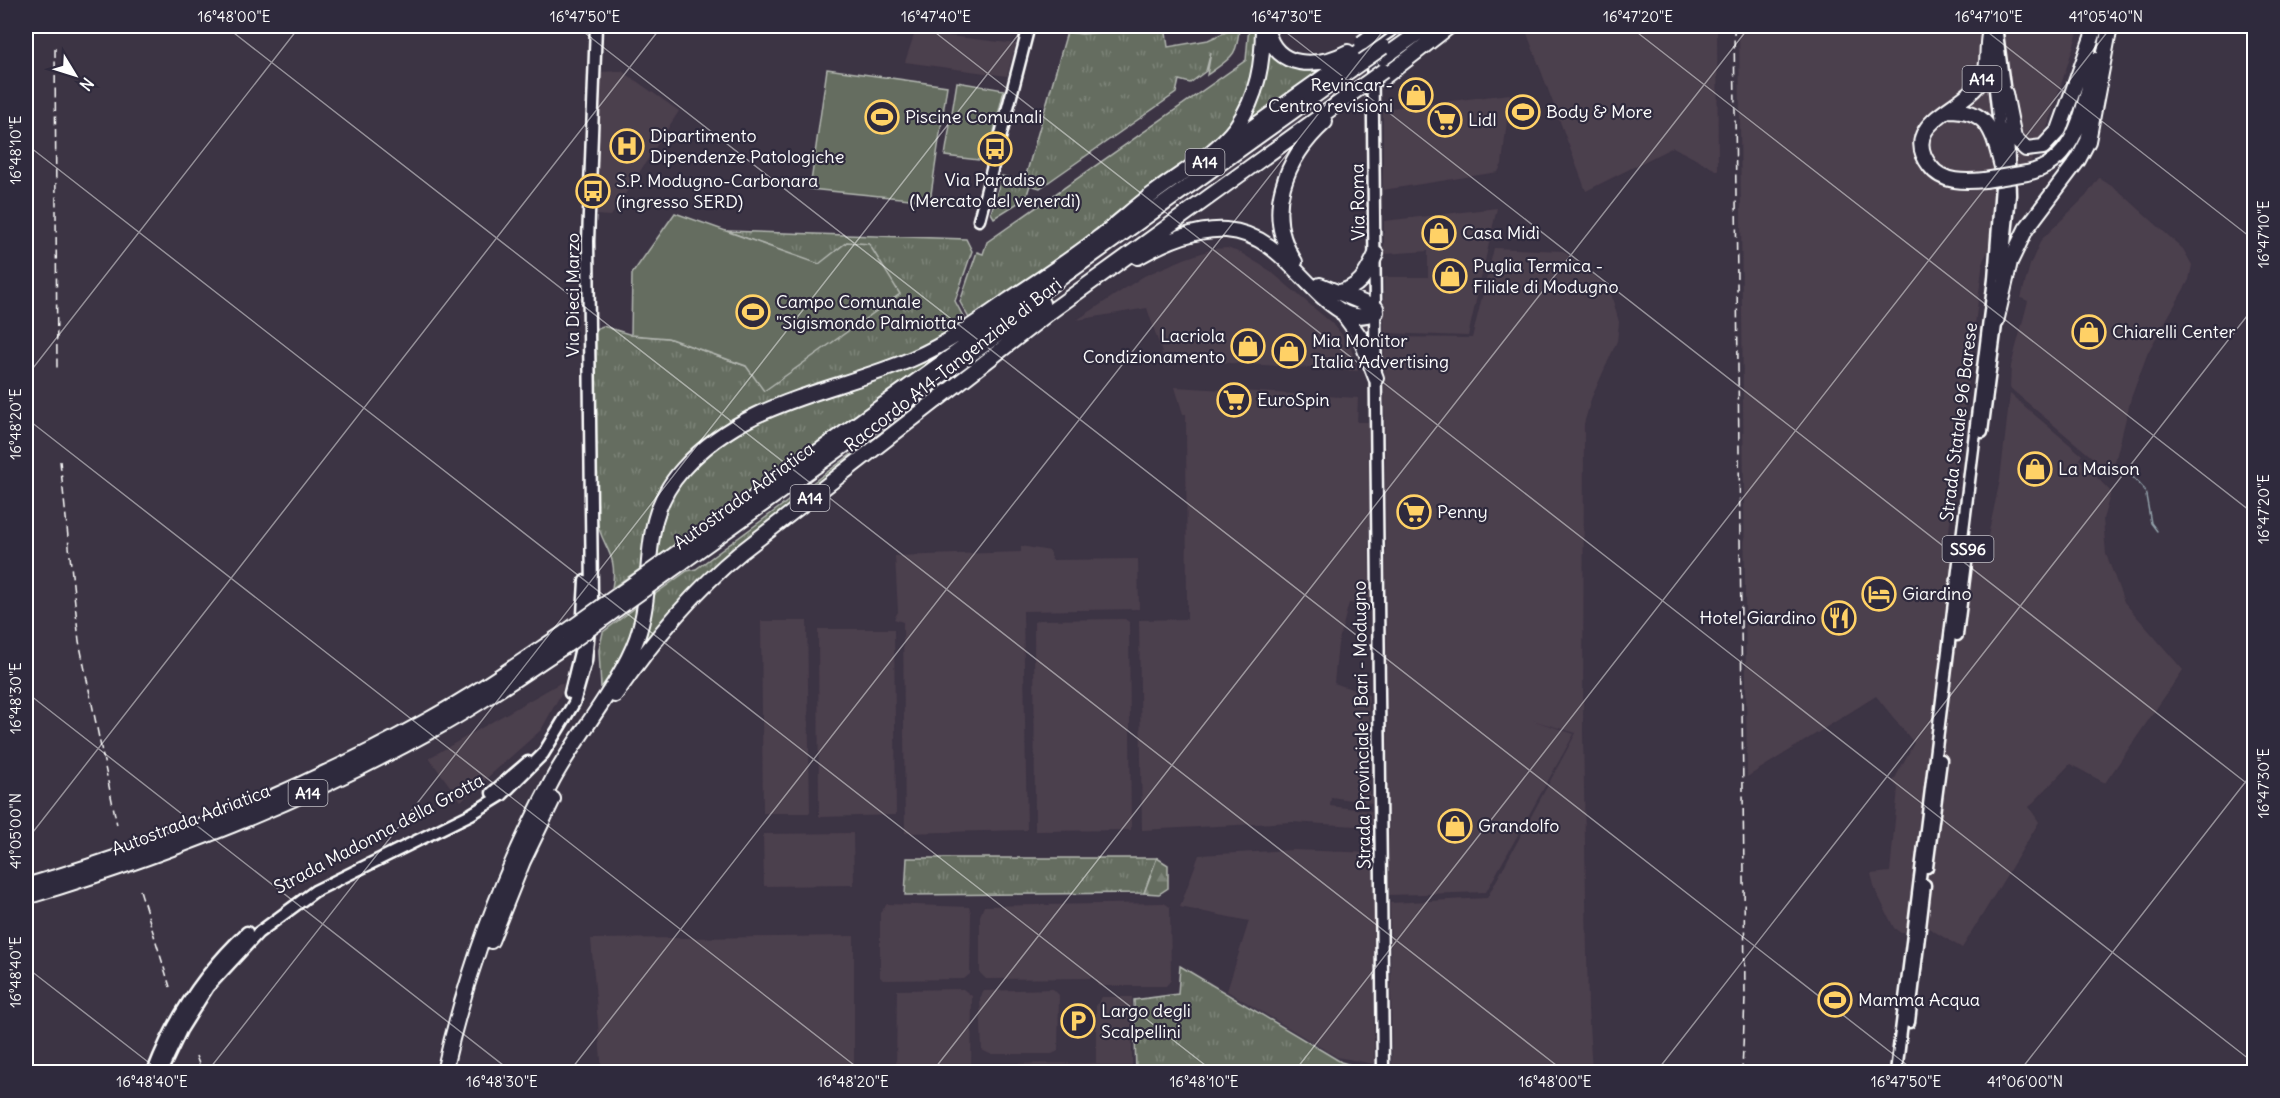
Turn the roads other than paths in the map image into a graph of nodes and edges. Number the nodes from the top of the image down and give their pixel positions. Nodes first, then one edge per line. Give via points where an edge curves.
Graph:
1 (596, 26) edge
2 (1029, 26) edge
3 (1264, 26) edge
4 (1413, 26) edge
5 (1428, 26) edge
6 (1448, 26) edge
7 (2096, 26) edge
8 (2105, 26) edge
9 (2110, 26) edge
10 (1991, 28) edge
11 (1382, 40) edge
12 (1364, 66) junction
13 (2005, 93) junction
14 (1948, 110) junction
15 (2002, 167) junction
16 (979, 220) dead end
17 (1097, 239) junction
18 (1376, 254) junction
19 (1336, 293) junction
20 (1376, 310) junction
21 (1341, 311) junction
22 (1050, 312) junction
23 (1996, 322) junction
24 (1376, 378) junction
25 (589, 564) junction
26 (567, 638) junction
27 (26, 886) edge
28 (26, 897) edge
29 (153, 1072) edge
30 (161, 1072) edge
31 (444, 1072) edge
32 (453, 1072) edge
33 (1383, 1072) edge
34 (1896, 1072) edge
35 (1903, 1072) edge

1 - 25 main road, Via Dieci Marzo via 588,241
2 - 16 main road
3 - 12 highway via 1275,51 1290,60 1301,63 1335,58
3 - 17 highway via 1258,81 1233,130 1217,147
4 - 11 highway, A14
5 - 11 highway, A14
6 - 11 highway, Raccordo A14-Tangenziale di Bari / A14
7 - 13 highway via 2059,130 2043,147 2026,149 2016,141
8 - 14 highway, bridge via 2078,125 2071,143 2054,163 2027,173 1985,180 1946,178 1927,161 1923,141 1926,128
9 - 23 highway via 2088,141 2026,229 2010,262
10 - 13 main road, Strada Statale 96 Barese / SS96
10 - 14 highway, A14 via 1982,81 1967,98
10 - 15 main road, Strada Statale 96 Barese / SS96
11 - 12 highway, Raccordo A14-Tangenziale di Bari / A14
11 - 12 highway, Raccordo A14-Tangenziale di Bari / A14, bridge
11 - 18 main road, Via Roma
12 - 17 highway, Raccordo A14-Tangenziale di Bari / A14
12 - 19 highway via 1328,120 1300,147 1285,176 1281,200 1282,225 1291,256 1305,274
12 - 22 highway, Raccordo A14-Tangenziale di Bari / A14
12 - 26 highway, Autostrada Adriatica / A14, bridge
13 - 23 main road, Strada Statale 96 Barese / SS96 via 2010,195
14 - 15 highway, A14 via 1970,111 1983,119 1993,135
15 - 34 main road, Strada Statale 96 Barese / SS96 via 1995,268
17 - 31 highway via 943,344 886,369 778,405 746,421 695,457 668,487 650,536 640,625 633,647 554,778 508,872 469,977
18 - 19 highway via 1364,279 1354,288
18 - 20 main road, Via Roma
19 - 20 highway
20 - 21 highway via 1361,317
20 - 24 main road, Via Roma
21 - 22 highway via 1280,254 1234,231 1212,230 1150,250
21 - 24 highway via 1360,338
22 - 32 highway, Raccordo A14-Tangenziale di Bari / A14 via 722,567 654,642 588,737 523,861 492,937
23 - 35 main road, Strada Statale 96 Barese / SS96
24 - 33 main road, Strada Provinciale 1 Bari - Modugno
25 - 29 main road, Strada Madonna della Grotta via 574,683 557,722 534,755 474,804 314,884 258,923 200,984
25 - 30 main road, Strada Madonna della Grotta via 592,596 584,675 566,719 535,765 490,803 315,891 272,921 243,946 208,987
26 - 27 highway, Autostrada Adriatica / A14 via 437,716 302,785 188,832
26 - 28 highway, Autostrada Adriatica / A14 via 440,726 309,792 157,855

